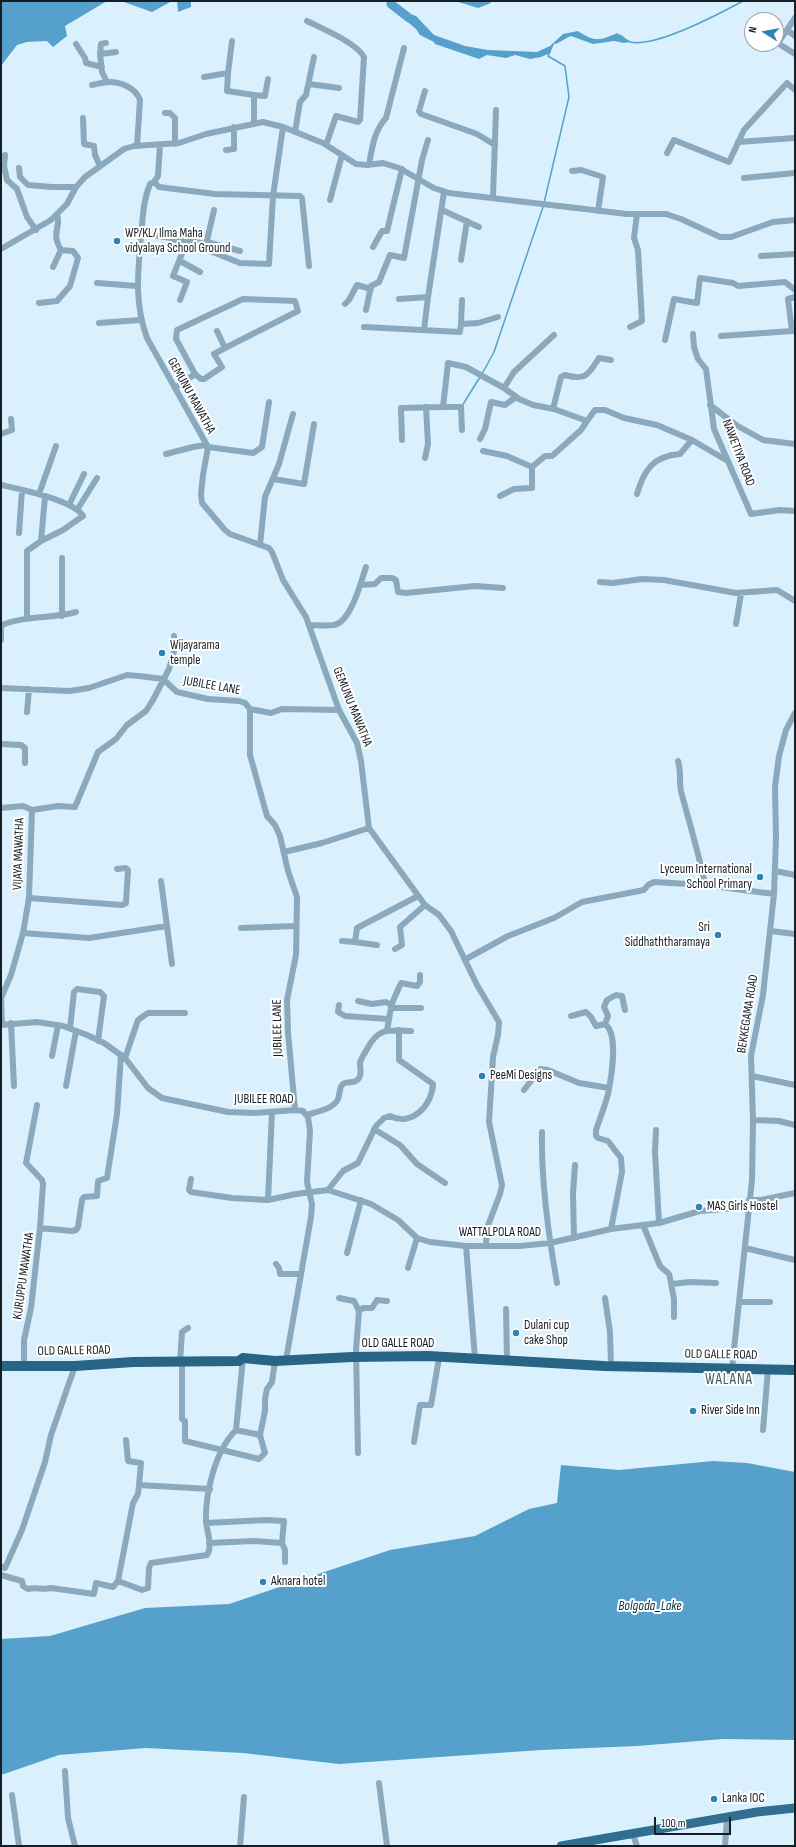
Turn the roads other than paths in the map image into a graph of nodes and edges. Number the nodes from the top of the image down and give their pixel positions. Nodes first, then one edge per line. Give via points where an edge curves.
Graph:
1 (795, 18) edge
2 (307, 21) dead end
3 (787, 30) junction
4 (784, 34) edge
5 (795, 36) edge
6 (232, 41) dead end
7 (106, 43) dead end
8 (76, 44) dead end
9 (784, 47) edge
10 (404, 48) dead end
11 (116, 52) dead end
12 (100, 54) junction
13 (795, 54) edge
14 (314, 57) dead end
15 (102, 67) junction
16 (228, 73) junction
17 (204, 77) dead end
18 (268, 79) dead end
19 (107, 82) junction
20 (309, 84) junction
21 (92, 85) dead end
22 (339, 88) dead end
23 (795, 90) edge
24 (425, 91) dead end
25 (254, 95) junction
26 (496, 110) dead end
27 (165, 113) dead end
28 (83, 118) dead end
29 (254, 123) junction
30 (234, 127) junction
31 (283, 127) junction
32 (295, 132) junction
33 (795, 138) edge
34 (428, 140) dead end
35 (738, 142) junction
36 (174, 144) junction
37 (160, 145) junction
38 (326, 145) junction
39 (495, 145) junction
40 (137, 146) junction
41 (226, 150) dead end
42 (667, 153) dead end
43 (5, 155) dead end
44 (342, 155) junction
45 (369, 165) junction
46 (100, 166) junction
47 (19, 168) dead end
48 (402, 169) junction
49 (572, 171) dead end
50 (795, 173) edge
51 (744, 178) dead end
52 (419, 179) junction
53 (154, 182) junction
54 (76, 187) junction
55 (444, 192) junction
56 (273, 196) junction
57 (493, 198) junction
58 (330, 200) dead end
59 (214, 210) dead end
60 (442, 210) junction
61 (598, 211) junction
62 (636, 214) junction
63 (57, 215) junction
64 (795, 220) edge
65 (467, 221) junction
66 (479, 227) dead end
67 (36, 230) junction
68 (142, 233) junction
69 (175, 239) junction
70 (206, 243) junction
71 (373, 247) dead end
72 (1, 249) edge
73 (61, 250) junction
74 (240, 251) dead end
75 (795, 254) edge
76 (761, 256) dead end
77 (461, 260) dead end
78 (180, 261) junction
79 (309, 266) dead end
80 (53, 267) dead end
81 (200, 272) dead end
82 (97, 283) dead end
83 (137, 286) junction
84 (371, 289) junction
85 (795, 290) edge
86 (428, 297) junction
87 (795, 297) edge
88 (399, 299) dead end
89 (180, 300) dead end
90 (462, 300) dead end
91 (39, 303) dead end
92 (345, 304) dead end
93 (366, 310) dead end
94 (498, 317) dead end
95 (140, 320) junction
96 (99, 323) dead end
97 (461, 324) junction
98 (364, 327) dead end
99 (630, 327) dead end
100 (424, 330) junction
101 (218, 331) dead end
102 (693, 334) dead end
103 (554, 335) dead end
104 (721, 336) dead end
105 (665, 340) dead end
106 (225, 348) junction
107 (611, 360) dead end
108 (195, 374) junction
109 (175, 388) junction
110 (504, 388) junction
111 (516, 397) junction
112 (269, 402) dead end
113 (710, 405) junction
114 (426, 407) junction
115 (443, 407) junction
116 (554, 408) junction
117 (293, 414) dead end
118 (11, 419) dead end
119 (587, 421) junction
120 (314, 424) dead end
121 (462, 430) dead end
122 (1, 434) edge
123 (480, 439) dead end
124 (402, 440) dead end
125 (692, 440) junction
126 (795, 444) edge
127 (56, 446) dead end
128 (207, 446) junction
129 (483, 450) dead end
130 (166, 454) dead end
131 (425, 458) dead end
132 (726, 460) junction
133 (532, 467) junction
134 (84, 474) dead end
135 (97, 478) dead end
136 (273, 479) junction
137 (1, 485) edge
138 (22, 490) junction
139 (637, 494) dead end
140 (42, 495) junction
141 (500, 496) dead end
142 (69, 505) junction
143 (77, 510) junction
144 (795, 511) edge
145 (18, 533) dead end
146 (41, 541) junction
147 (260, 545) junction
148 (62, 558) dead end
149 (366, 567) dead end
150 (600, 582) dead end
151 (360, 585) junction
152 (503, 588) dead end
153 (741, 594) junction
154 (795, 601) edge
155 (76, 612) dead end
156 (62, 616) junction
157 (27, 618) junction
158 (736, 624) dead end
159 (2, 625) edge
160 (309, 625) junction
161 (174, 636) dead end
162 (1, 640) edge
163 (163, 679) junction
164 (1, 688) edge
165 (29, 689) junction
166 (250, 709) junction
167 (339, 710) junction
168 (27, 712) dead end
169 (795, 714) edge
170 (1, 744) edge
171 (678, 761) dead end
172 (25, 763) dead end
173 (1, 808) edge
174 (32, 810) junction
175 (369, 828) junction
176 (284, 852) junction
177 (116, 869) dead end
178 (775, 871) junction
179 (795, 875) edge
180 (161, 881) dead end
181 (705, 885) junction
182 (774, 894) junction
183 (418, 896) junction
184 (28, 898) junction
185 (425, 905) junction
186 (167, 926) junction
187 (296, 926) junction
188 (241, 928) dead end
189 (771, 931) junction
190 (22, 933) junction
191 (795, 934) edge
192 (342, 941) dead end
193 (354, 942) junction
194 (377, 945) dead end
195 (395, 949) dead end
196 (466, 959) junction
197 (172, 964) dead end
198 (420, 975) dead end
199 (358, 1001) dead end
200 (339, 1005) dead end
201 (392, 1008) junction
202 (421, 1008) dead end
203 (625, 1010) dead end
204 (185, 1013) dead end
205 (571, 1016) dead end
206 (388, 1018) junction
207 (11, 1023) junction
208 (605, 1024) junction
209 (2, 1025) edge
210 (58, 1025) junction
211 (73, 1029) junction
212 (387, 1030) junction
213 (399, 1030) junction
214 (411, 1031) dead end
215 (98, 1041) junction
216 (52, 1056) dead end
217 (123, 1056) junction
218 (752, 1076) junction
219 (795, 1085) edge
220 (14, 1086) dead end
221 (66, 1086) dead end
222 (608, 1088) junction
223 (524, 1090) dead end
224 (37, 1105) dead end
225 (295, 1110) junction
226 (272, 1112) junction
227 (306, 1115) junction
228 (753, 1120) junction
229 (795, 1125) edge
230 (374, 1130) junction
231 (656, 1130) dead end
232 (542, 1132) dead end
233 (575, 1165) dead end
234 (191, 1179) dead end
235 (445, 1183) dead end
236 (328, 1190) junction
237 (310, 1192) junction
238 (795, 1193) edge
239 (268, 1200) junction
240 (361, 1200) junction
241 (749, 1203) junction
242 (659, 1222) junction
243 (643, 1225) junction
244 (40, 1228) junction
245 (611, 1229) junction
246 (417, 1238) junction
247 (574, 1238) junction
248 (550, 1243) junction
249 (466, 1246) junction
250 (486, 1246) junction
251 (745, 1248) junction
252 (347, 1253) dead end
253 (795, 1260) edge
254 (276, 1264) dead end
255 (408, 1268) dead end
256 (301, 1274) junction
257 (557, 1283) dead end
258 (716, 1283) dead end
259 (672, 1284) junction
260 (339, 1298) dead end
261 (605, 1298) dead end
262 (387, 1301) dead end
263 (740, 1302) junction
264 (770, 1302) dead end
265 (506, 1309) dead end
266 (359, 1311) junction
267 (674, 1317) dead end
268 (188, 1328) dead end
269 (356, 1357) junction
270 (242, 1358) junction
271 (439, 1358) junction
272 (474, 1358) junction
273 (286, 1360) junction
274 (507, 1360) junction
275 (275, 1361) junction
276 (181, 1362) junction
277 (24, 1365) junction
278 (1, 1366) edge
279 (75, 1366) junction
280 (611, 1366) junction
281 (732, 1368) junction
282 (768, 1369) junction
283 (795, 1370) edge
284 (236, 1430) junction
285 (763, 1430) dead end
286 (260, 1435) junction
287 (126, 1440) dead end
288 (414, 1442) dead end
289 (223, 1449) junction
290 (358, 1453) dead end
291 (139, 1485) junction
292 (210, 1489) junction
293 (206, 1523) junction
294 (209, 1543) junction
295 (282, 1544) junction
296 (285, 1562) dead end
297 (3, 1567) edge
298 (1, 1575) edge
299 (118, 1581) junction
300 (65, 1771) dead end
301 (379, 1784) dead end
302 (12, 1795) dead end
303 (244, 1797) dead end
304 (795, 1808) edge
305 (727, 1818) junction
306 (633, 1835) junction
307 (572, 1845) edge
308 (19, 1846) edge
309 (75, 1846) edge
310 (240, 1846) edge
311 (387, 1846) edge
312 (561, 1846) edge
313 (637, 1846) edge
314 (725, 1846) edge

1 - 3 street
2 - 38 street via 346,42 364,57 360,120 354,122 336,116
3 - 4 street
3 - 5 street
6 - 16 street
7 - 12 street via 101,44
8 - 15 street via 86,63
9 - 13 street
10 - 45 street via 386,118 379,126
11 - 12 street
12 - 15 street
14 - 20 street
15 - 19 street
16 - 17 street
16 - 25 street via 227,91
18 - 25 street via 265,96
19 - 21 street
19 - 40 street via 128,86 138,94 140,100
20 - 22 street
20 - 32 street via 306,95 300,102
23 - 35 street via 787,83 744,130
24 - 39 street via 419,111 421,114 477,134
25 - 29 street
26 - 39 street
27 - 36 street via 170,113 175,118
28 - 46 street via 84,144 94,146
29 - 30 street
29 - 31 street
30 - 36 street
30 - 41 street via 234,149
31 - 32 street
31 - 56 street
32 - 38 street
33 - 35 street
34 - 52 street
35 - 42 street via 729,162 674,140
36 - 37 street
37 - 40 street
37 - 53 street via 158,176
38 - 44 street
39 - 57 street
40 - 46 street via 124,149
43 - 67 street via 7,180 17,189 27,218
44 - 45 street via 356,164
44 - 58 street
45 - 48 street via 383,164
46 - 54 street
47 - 54 street via 20,177 28,185
48 - 52 street
48 - 71 street via 387,231 382,231
49 - 61 street via 581,170 603,177
50 - 51 street
52 - 55 street
52 - 84 street via 404,258 390,255 379,282 371,286
53 - 56 street via 159,187 215,194
53 - 68 street, GEMUNU MAWATHA via 150,184 144,198
54 - 63 street via 67,204
55 - 57 street
55 - 60 street
56 - 70 street via 269,264 231,261 208,252 205,249
56 - 79 street via 302,198
57 - 61 street
59 - 70 street
60 - 65 street
60 - 86 street
61 - 62 street
62 - 64 street via 666,214 720,237 731,237 773,222
62 - 99 street via 634,238 638,250 642,321
63 - 67 street
63 - 73 street via 55,236
65 - 66 street
65 - 77 street
67 - 72 street
68 - 69 street
68 - 83 street, GEMUNU MAWATHA
69 - 70 street
69 - 78 street via 172,247 183,251
70 - 74 street
73 - 80 street
73 - 91 street via 73,251 78,258 70,286 58,301
75 - 76 street
78 - 81 street
78 - 89 street via 173,276 187,282
82 - 83 street
83 - 95 street, GEMUNU MAWATHA
84 - 92 street via 357,285
84 - 93 street
85 - 105 street via 785,282 738,286 700,278 697,303 674,299
86 - 88 street
86 - 100 street
87 - 104 street via 788,299 792,331
90 - 97 street
94 - 97 street via 478,323
95 - 96 street
95 - 109 street, GEMUNU MAWATHA via 147,338
97 - 100 street via 460,332
98 - 100 street
101 - 106 street
102 - 113 street, NAWETIYA ROAD via 698,359 706,369
103 - 110 street via 514,372
106 - 108 street via 214,354 222,367 220,369 204,379
106 - 108 street via 298,311 295,301 243,299 177,330 176,339
107 - 116 street via 599,358 583,378 565,375 562,377
108 - 109 street
109 - 128 street, GEMUNU MAWATHA
110 - 111 street
110 - 115 street via 466,367 448,363
111 - 116 street
111 - 123 street via 505,405 491,402 485,430
112 - 128 street via 262,447 259,451 253,453
113 - 126 street via 736,425 763,440
113 - 132 street, NAWETIYA ROAD via 714,428
114 - 115 street
114 - 124 street via 401,408
114 - 131 street via 428,444
115 - 121 street via 461,407
116 - 119 street
117 - 136 street
118 - 122 street via 12,430
119 - 125 street via 595,410 599,409 624,418 657,425
119 - 133 street via 581,430 552,456 545,456
120 - 136 street via 304,484
125 - 132 street
125 - 139 street via 680,454 667,455 649,467
127 - 140 street
128 - 130 street
128 - 147 street, GEMUNU MAWATHA via 202,503 230,534
129 - 133 street via 507,456
132 - 144 street, NAWETIYA ROAD via 751,514 780,510
133 - 141 street via 532,488 514,489
134 - 142 street
135 - 143 street
136 - 147 street via 265,497
137 - 138 street
138 - 140 street
138 - 145 street
140 - 142 street
140 - 146 street
142 - 143 street
143 - 146 street via 83,516 81,518
146 - 157 street via 29,548 26,554
147 - 160 street, GEMUNU MAWATHA via 272,552 283,580
148 - 156 street
149 - 151 street
150 - 153 street via 664,580
151 - 152 street via 375,584 381,578 392,578 396,580 398,592 406,593 475,586
151 - 160 street via 344,620 334,625
153 - 154 street via 777,590
153 - 158 street
155 - 156 street
156 - 157 street
157 - 159 street
159 - 162 street
160 - 167 street, GEMUNU MAWATHA
161 - 163 street via 175,648
163 - 165 street via 127,675 89,688 70,691
163 - 166 street, JUBILEE LANE via 177,692 208,699 239,700
163 - 174 street via 146,711 98,752 75,808 58,806
164 - 165 street
165 - 168 street
166 - 167 street via 271,713 282,709
166 - 176 street, JUBILEE LANE via 250,755 267,816 275,825
167 - 175 street, GEMUNU MAWATHA via 357,743
169 - 178 street, BEKKEGAMA ROAD via 786,730 775,787
170 - 172 street via 21,745 24,748
171 - 181 street via 681,794
173 - 174 street via 23,806
174 - 184 street, VIJAYA MAWATHA
175 - 176 street
175 - 183 street, GEMUNU MAWATHA
176 - 187 street, JUBILEE LANE via 297,897
177 - 184 street via 128,870 126,903 122,905
178 - 179 street
178 - 182 street, BEKKEGAMA ROAD
180 - 186 street
181 - 182 street
181 - 196 street via 654,882 644,890 582,902 554,918 508,936
182 - 189 street, BEKKEGAMA ROAD
183 - 185 street, GEMUNU MAWATHA
183 - 193 street via 357,928
184 - 190 street, VIJAYA MAWATHA
185 - 195 street via 400,927 402,945
185 - 196 street, GEMUNU MAWATHA via 439,915
186 - 190 street via 89,938
186 - 197 street
187 - 188 street
187 - 225 street, JUBILEE LANE via 296,955 287,1000
189 - 191 street
189 - 218 street, BEKKEGAMA ROAD via 764,995 751,1056
190 - 209 street, VIJAYA MAWATHA via 11,975 1,998
192 - 193 street
193 - 194 street
196 - 250 street, GEMUNU MAWATHA via 477,985 499,1022 493,1056 489,1122 502,1185 486,1228
198 - 201 street via 418,986 401,983
199 - 201 street via 372,1004 386,1002
200 - 206 street via 338,1012 345,1016
201 - 202 street
201 - 206 street
203 - 208 street via 622,996 616,995 607,1000 604,1007 608,1016
204 - 217 street via 143,1015 138,1020
205 - 208 street via 586,1012 596,1026
206 - 212 street
207 - 209 street, JUBILEE ROAD
207 - 210 street, JUBILEE ROAD via 37,1022
207 - 220 street
208 - 222 street via 614,1044
210 - 211 street, JUBILEE ROAD
210 - 216 street
211 - 215 street, JUBILEE ROAD
211 - 215 street via 74,992 77,989 100,992 104,996
211 - 221 street
212 - 213 street
212 - 227 street via 376,1036 367,1048 360,1061 358,1080 354,1083 344,1083 338,1100 331,1106
213 - 214 street
213 - 230 street via 399,1060 433,1084 433,1088 418,1114 397,1120 390,1116 384,1118
215 - 217 street, JUBILEE ROAD
217 - 226 street, JUBILEE ROAD via 148,1088 162,1098 228,1112
217 - 244 street, KURUPPU MAWATHA via 107,1178 98,1181 97,1196 84,1197 82,1200 76,1230
218 - 219 street
218 - 228 street, BEKKEGAMA ROAD
222 - 223 street via 579,1084 540,1069
222 - 245 street via 596,1136 608,1141 621,1158 622,1172
224 - 244 street via 26,1163 43,1184
225 - 226 street, JUBILEE ROAD
225 - 227 street, JUBILEE ROAD via 303,1111
226 - 239 street
227 - 237 street, JUBILEE ROAD via 310,1131 307,1182
228 - 229 street via 779,1121
228 - 241 street, BEKKEGAMA ROAD
230 - 235 street via 400,1145 417,1164
230 - 236 street via 358,1163 343,1170
231 - 242 street
232 - 248 street via 542,1166
233 - 247 street via 572,1193
234 - 239 street, WATTALPOLA ROAD via 191,1192
236 - 237 street, WATTALPOLA ROAD
236 - 240 street, WATTALPOLA ROAD
237 - 239 street, WATTALPOLA ROAD
237 - 256 street, JUBILEE ROAD via 311,1218
238 - 241 street, WATTALPOLA ROAD
240 - 246 street, WATTALPOLA ROAD via 398,1220
240 - 252 street
241 - 242 street, WATTALPOLA ROAD via 700,1211
241 - 251 street, BEKKEGAMA ROAD
242 - 243 street, WATTALPOLA ROAD
243 - 245 street, WATTALPOLA ROAD
243 - 259 street via 653,1252 660,1266 669,1274
244 - 277 street, KURUPPU MAWATHA via 31,1308 24,1340
245 - 247 street, WATTALPOLA ROAD
246 - 249 street, WATTALPOLA ROAD
246 - 255 street
247 - 248 street, WATTALPOLA ROAD
248 - 250 street, WATTALPOLA ROAD
248 - 257 street
249 - 250 street, WATTALPOLA ROAD
249 - 272 street
251 - 253 street
251 - 263 street, BEKKEGAMA ROAD
254 - 256 street via 280,1274
256 - 273 street, JUBILEE ROAD
258 - 259 street
259 - 267 street
260 - 266 street via 354,1301
261 - 280 street via 611,1343
262 - 266 street via 377,1300 372,1308
263 - 264 street
263 - 281 street, BEKKEGAMA ROAD
265 - 274 street
266 - 269 street
268 - 276 street via 182,1332 180,1339
269 - 271 highway, OLD GALLE ROAD
269 - 273 highway, OLD GALLE ROAD
269 - 290 street
270 - 275 highway, OLD GALLE ROAD
270 - 276 highway, OLD GALLE ROAD via 239,1361
270 - 284 street
271 - 272 highway, OLD GALLE ROAD
271 - 288 street via 431,1405 420,1405
272 - 274 highway, OLD GALLE ROAD
273 - 275 highway, OLD GALLE ROAD
274 - 280 highway, OLD GALLE ROAD
275 - 286 street via 272,1382 267,1389
276 - 279 highway, OLD GALLE ROAD
276 - 289 street via 185,1441
277 - 278 highway, OLD GALLE ROAD
277 - 279 highway, OLD GALLE ROAD
279 - 297 street via 22,1530
280 - 281 highway, OLD GALLE ROAD
281 - 282 highway, OLD GALLE ROAD
282 - 283 highway, OLD GALLE ROAD
282 - 285 street
284 - 286 street
284 - 289 street
286 - 289 street via 265,1453 259,1459
287 - 291 street via 128,1461 141,1463
289 - 292 street via 214,1467
291 - 292 street
291 - 299 street via 133,1503
292 - 293 street
293 - 294 street
293 - 295 street via 284,1521
294 - 295 street via 254,1541
294 - 299 street via 207,1555 151,1563 148,1588 142,1590
295 - 296 street
297 - 298 street
298 - 299 street via 22,1581 23,1586 28,1589 52,1588 94,1594 96,1583 113,1587
300 - 309 street via 68,1818
301 - 311 street
302 - 308 street
303 - 310 street
304 - 305 main road
305 - 306 main road
305 - 314 street
306 - 307 main road
306 - 313 street
307 - 312 main road

